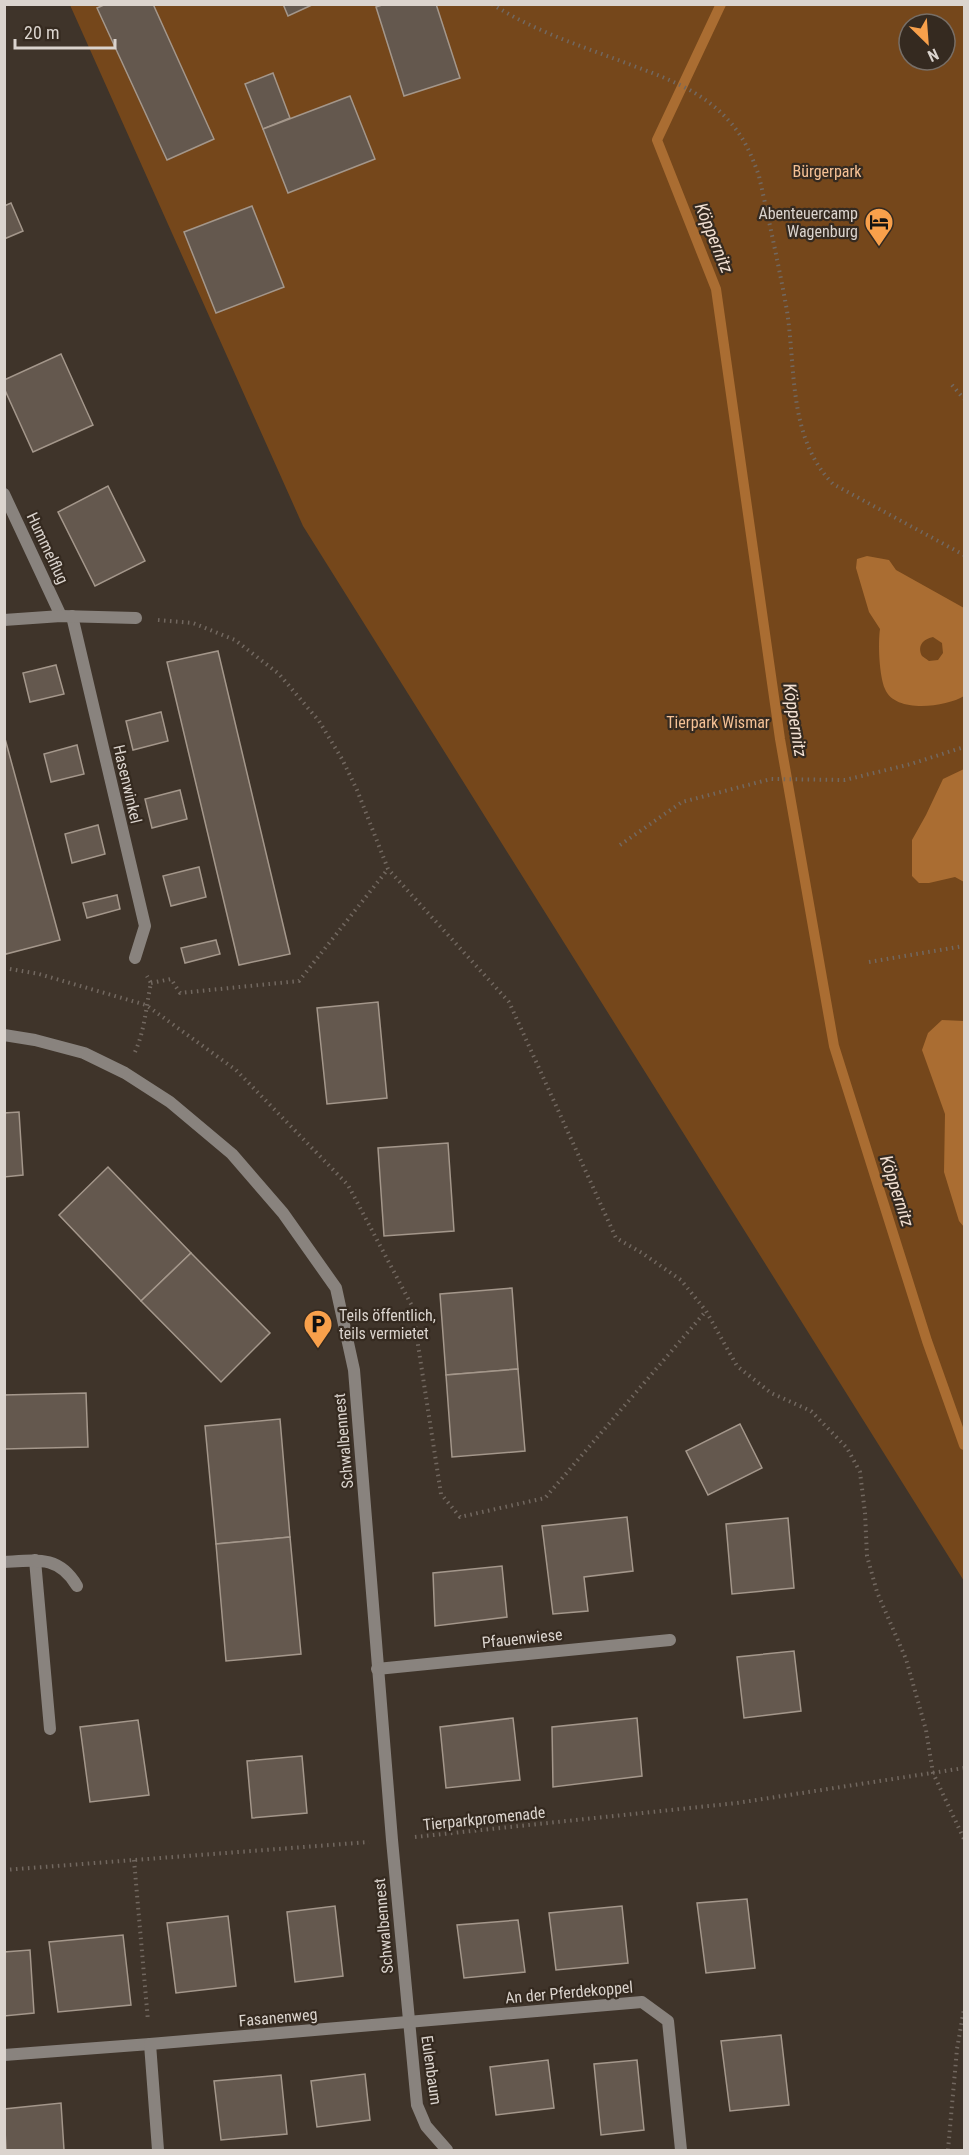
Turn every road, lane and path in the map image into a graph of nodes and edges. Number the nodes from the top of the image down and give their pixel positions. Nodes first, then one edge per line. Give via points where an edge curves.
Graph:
1 (492, 4) edge
2 (952, 385) dead end
3 (964, 399) edge
4 (4, 494) edge
5 (964, 555) edge
6 (66, 616) junction
7 (136, 618) joint
8 (4, 620) edge
9 (964, 747) edge
10 (620, 845) dead end
11 (388, 869) junction
12 (964, 946) edge
13 (135, 958) joint
14 (869, 962) dead end
15 (151, 983) junction
16 (4, 1035) edge
17 (125, 1073) junction
18 (706, 1311) junction
19 (460, 1517) dead end
20 (36, 1560) junction
21 (4, 1562) edge
22 (77, 1586) dead end
23 (670, 1640) dead end
24 (377, 1669) junction
25 (50, 1729) dead end
26 (964, 1768) edge
27 (933, 1773) junction
28 (964, 1839) edge
29 (392, 1840) junction
30 (134, 1860) junction
31 (4, 1870) edge
32 (964, 2008) edge
33 (409, 2023) junction
34 (150, 2044) junction
35 (4, 2055) edge
36 (158, 2151) edge
37 (447, 2151) edge
38 (681, 2151) edge
39 (948, 2151) edge

1 - 5 path via 524,23 670,79 712,104 739,133 759,176 792,344 801,429 818,467 833,484
2 - 3 path
4 - 6 street, Hummelflug
6 - 7 street
6 - 8 street
6 - 13 street, Hasenwinkel via 146,926
7 - 11 path via 193,623 235,640 279,674 320,721 342,759
9 - 10 path via 845,780 771,779 682,802
11 - 15 path via 299,981 180,993 171,979
11 - 18 path via 509,1002 616,1238 681,1280
12 - 14 path
13 - 15 path
15 - 17 path via 138,1045
16 - 17 street, Schwalbennest via 84,1053
17 - 24 street, Schwalbennest via 170,1102 232,1154 284,1213 336,1288 354,1370
18 - 19 path via 545,1498
18 - 27 path via 738,1366 771,1393 811,1411 847,1448 860,1472 867,1556 877,1592 906,1659 926,1730
20 - 21 street
20 - 22 street via 58,1565
20 - 25 street
23 - 24 street, Pfauenwiese
24 - 29 street, Schwalbennest
26 - 27 path, Tierparkpromenade
27 - 28 path
27 - 29 path, Tierparkpromenade via 737,1803
29 - 30 path, Tierparkpromenade
29 - 33 street, Schwalbennest
30 - 31 path, Tierparkpromenade
30 - 34 path
32 - 39 path
33 - 34 street, Fasanenweg
33 - 37 street, Eulenbaum via 417,2105 426,2126
33 - 38 street, An der Pferdekoppel via 642,2002 668,2021
34 - 35 street, Fasanenweg
34 - 36 street

